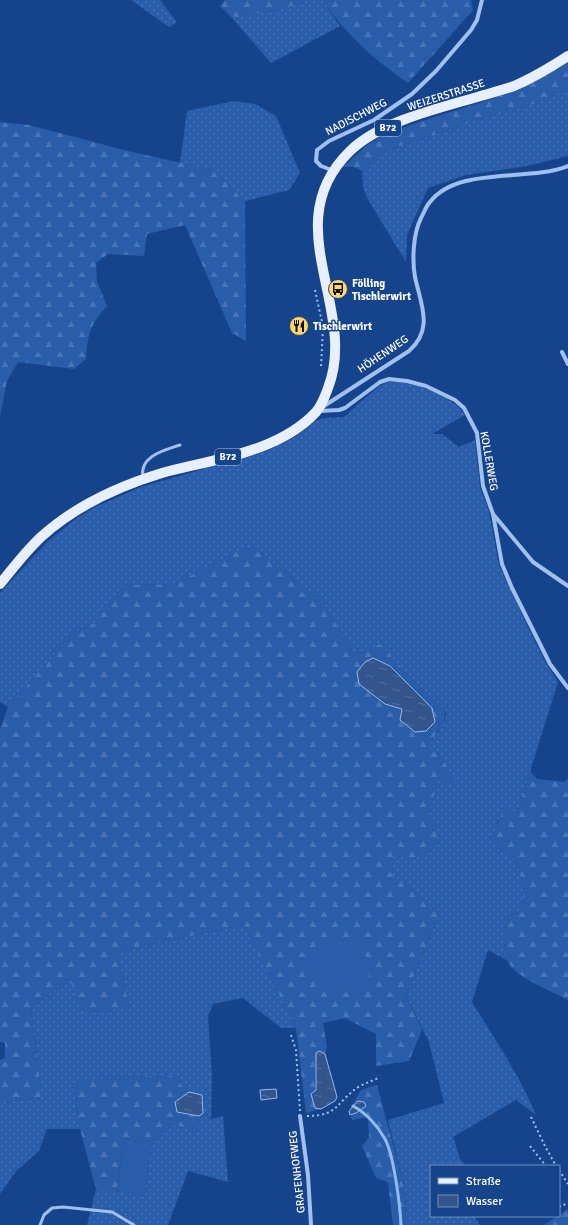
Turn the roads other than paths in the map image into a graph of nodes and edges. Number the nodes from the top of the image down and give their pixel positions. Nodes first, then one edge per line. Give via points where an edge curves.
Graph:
1 (482, 0) edge
2 (568, 56) edge
3 (568, 166) edge
4 (334, 171) junction
5 (562, 352) dead end
6 (568, 364) edge
7 (317, 411) junction
8 (180, 444) dead end
9 (144, 479) junction
10 (493, 514) junction
11 (0, 584) edge
12 (568, 586) edge
13 (568, 688) edge
14 (300, 1116) road end
15 (40, 1225) edge
16 (134, 1225) edge
17 (311, 1225) edge

1 - 4 street, NADISCHWEG via 477,20 471,30 436,71 412,94 374,120 328,141 317,150 316,161
2 - 4 main road, WEIZERSTRASSE / B72 via 542,73 515,85 407,120 367,137
3 - 7 street, HÖHENWEG via 543,174 457,183 443,190 430,202 420,220 414,254 415,276 424,319 419,340 409,351
4 - 7 main road, WEIZERSTRASSE / B72 via 320,202 318,229 320,258 333,331 334,369
5 - 6 street
7 - 9 main road, WEIZERSTRASSE / B72 via 295,430 269,443
7 - 10 street, KOLLERWEG via 345,408 377,384 389,379 415,383 455,400 466,411 476,430 483,486
8 - 9 lane via 152,456 143,468
9 - 11 main road, WEIZERSTRASSE / B72 via 109,494 62,521 41,537
10 - 12 street, KOLLERWEG via 533,562
10 - 13 street, KOLLERWEG via 499,553 512,588 550,664
14 - 17 street, GRAFENHOFWEG via 308,1175
15 - 16 lane via 44,1215 52,1208 112,1212

